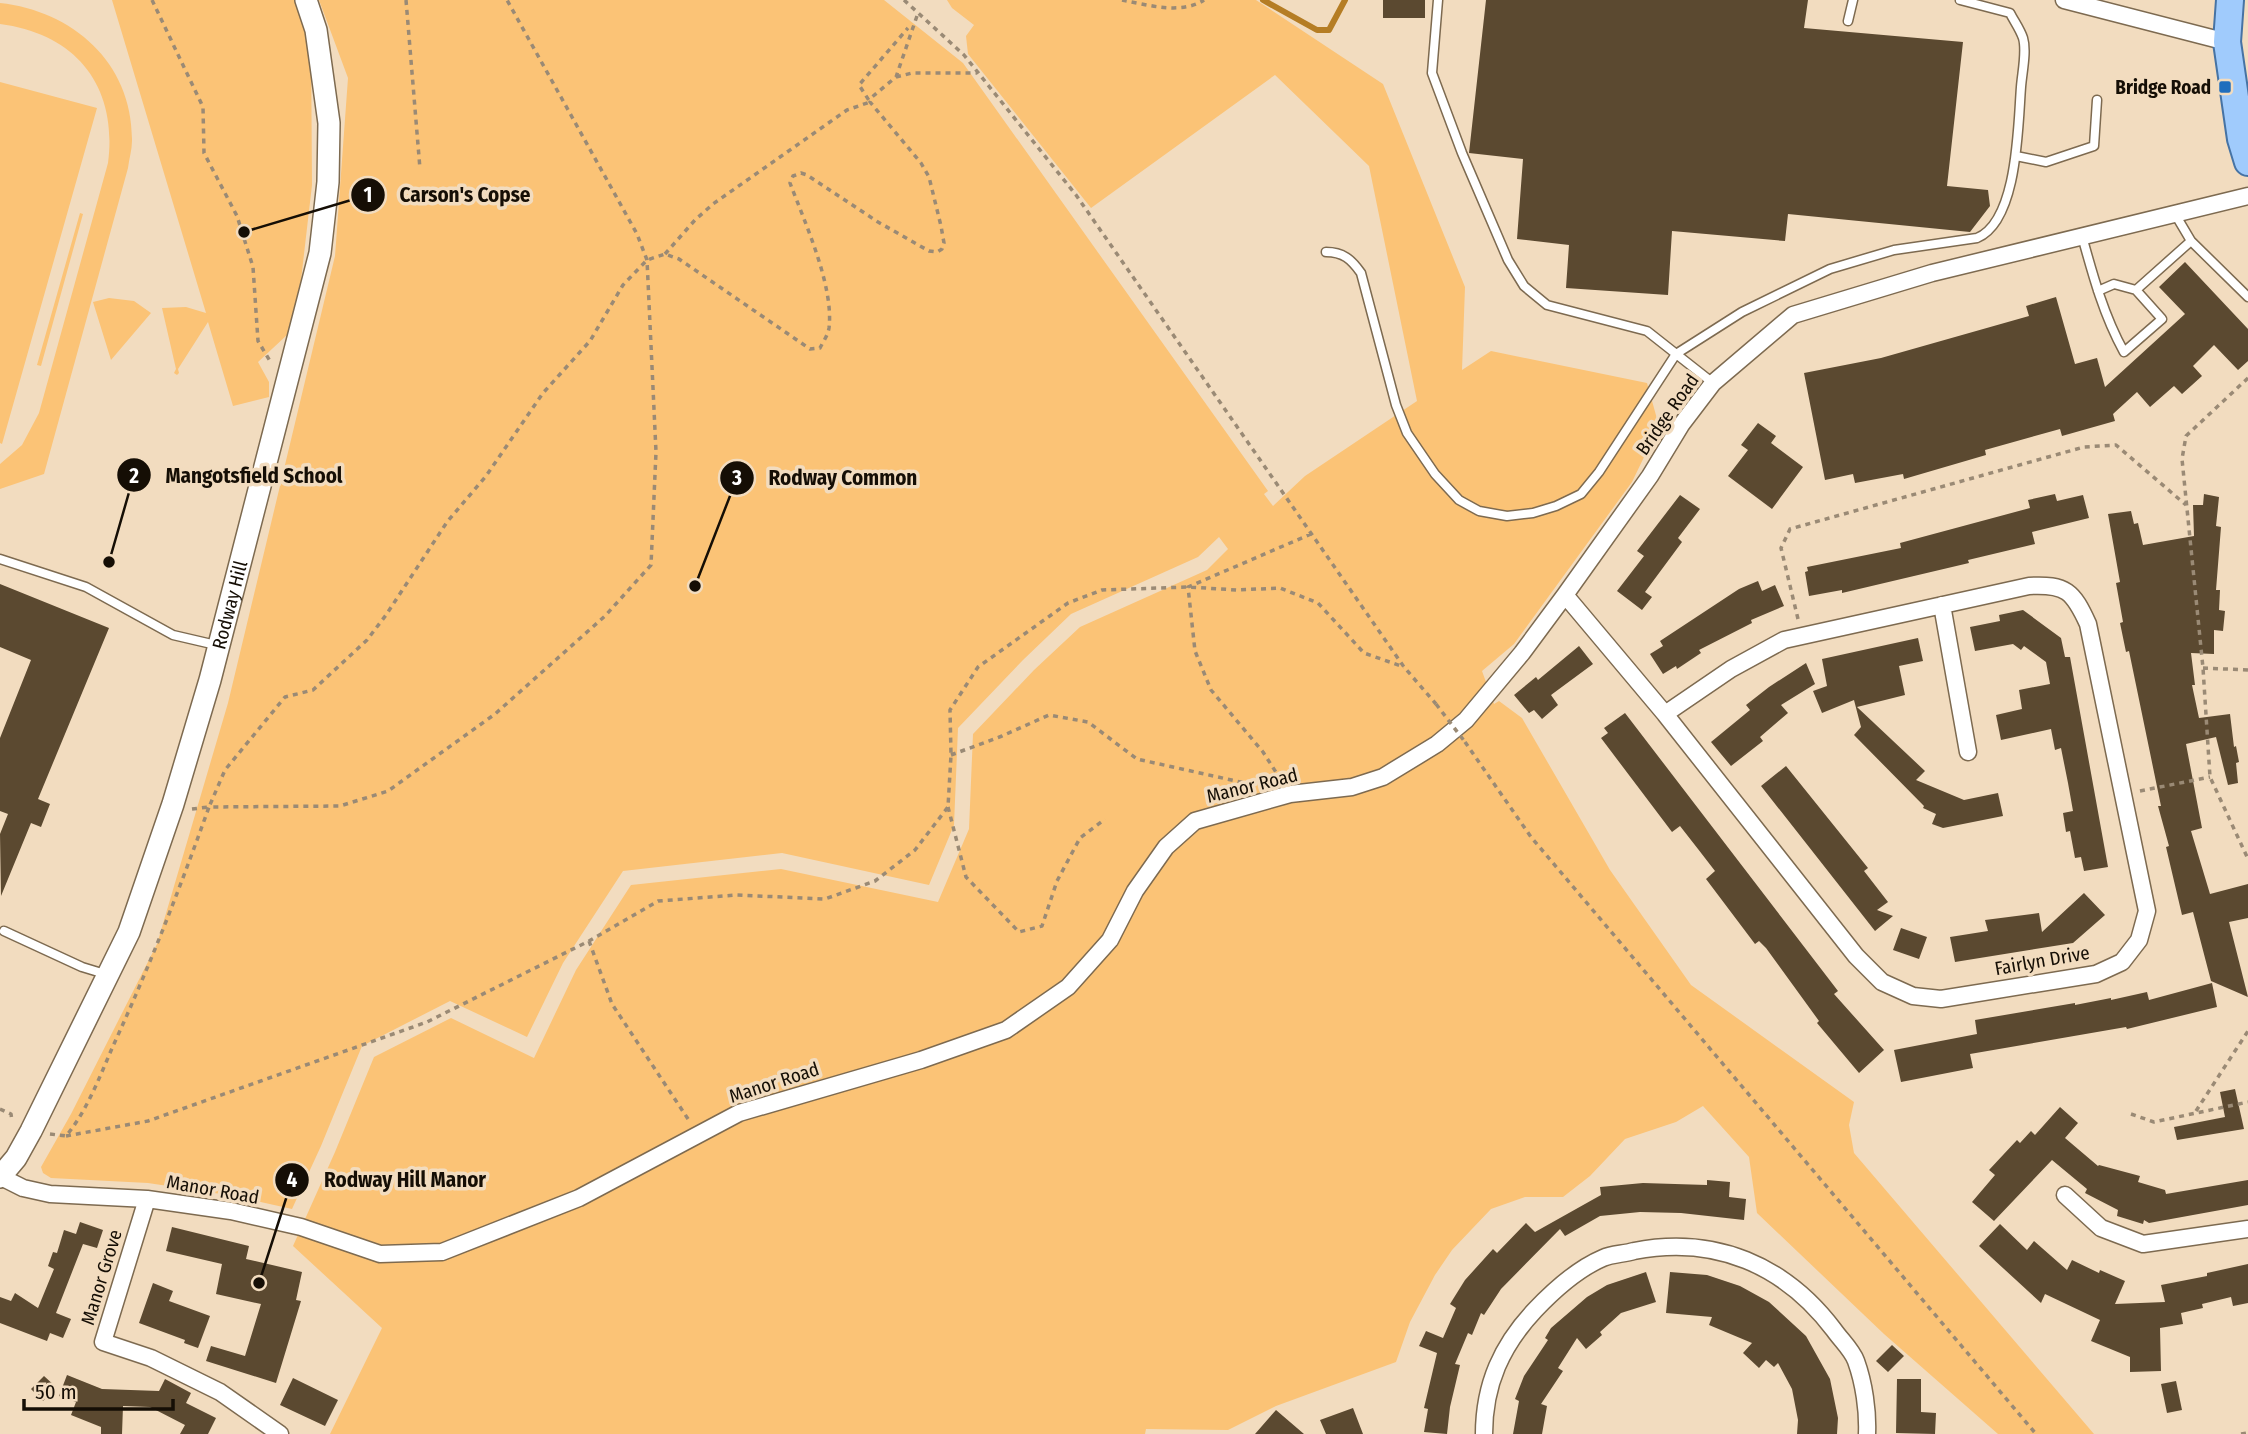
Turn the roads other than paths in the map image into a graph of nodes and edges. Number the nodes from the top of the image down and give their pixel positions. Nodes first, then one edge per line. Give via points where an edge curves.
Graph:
1 (306, 0) edge
2 (1438, 0) edge
3 (1853, 0) edge
4 (1960, 0) edge
5 (2064, 0) edge
6 (2231, 0) edge
7 (1848, 21) dead end
8 (2227, 43) junction
9 (2097, 100) dead end
10 (2017, 156) junction
11 (2248, 162) edge
12 (2248, 195) edge
13 (2175, 214) junction
14 (2082, 236) junction
15 (2191, 241) junction
16 (1326, 252) dead end
17 (2136, 290) junction
18 (2098, 291) junction
19 (2248, 297) edge
20 (1676, 354) junction
21 (1713, 383) junction
22 (0, 559) edge
23 (1565, 595) junction
24 (1942, 605) junction
25 (219, 645) junction
26 (1665, 714) junction
27 (1437, 744) joint
28 (1968, 752) dead end
29 (4, 931) dead end
30 (108, 975) junction
31 (0, 1177) edge
32 (2065, 1195) dead end
33 (147, 1199) junction
34 (2248, 1229) edge
35 (276, 1433) edge
36 (1484, 1434) edge
37 (1867, 1434) edge

1 - 25 street, Rodway Hill via 316,30 330,123 320,253
2 - 20 lane via 1432,73 1497,236 1524,286 1546,305 1647,331
3 - 7 lane
4 - 10 lane via 2010,13 2024,40
5 - 8 street
6 - 8 main road
8 - 11 main road
9 - 10 lane via 2094,146 2046,162
10 - 20 lane via 2007,194 1986,234 1894,250 1830,269 1742,312
12 - 13 street, Bridge Road
13 - 14 street, Bridge Road
13 - 15 lane
14 - 18 lane
14 - 21 street, Bridge Road via 1932,273 1793,315
15 - 17 lane
15 - 19 lane
16 - 20 lane via 1338,252 1361,273 1407,433 1435,474 1460,500 1479,511 1507,516 1533,513 1581,494
17 - 18 lane via 2114,284
17 - 18 lane via 2162,319 2124,352
20 - 21 lane
21 - 23 street, Bridge Road
22 - 25 lane via 86,587 173,635
23 - 26 street, Fairlyn Drive
23 - 27 street, Bridge Road via 1466,720
24 - 26 street, Fairlyn Drive via 1784,640 1731,668
24 - 26 street, Fairlyn Drive via 2054,584 2077,600 2088,624 2147,911 2139,940 2122,962 2096,974 1941,999 1913,996 1882,982 1856,956
24 - 28 street
25 - 30 street, Rodway Hill via 173,804 129,932
27 - 33 street, Manor Road via 1383,777 1352,787 1290,794 1195,821 1166,847 1135,891 1110,940 1068,987 1006,1030 739,1113 579,1198 442,1252 380,1254 301,1227
29 - 30 lane
30 - 31 street, Rodway Hill via 31,1132
31 - 33 street, Manor Road via 50,1194
32 - 34 street via 2101,1228 2143,1244
33 - 35 street, Manor Grove via 103,1342 219,1392
36 - 37 street via 1492,1376 1515,1332 1546,1298 1604,1258 1661,1246 1710,1249 1748,1261 1786,1281 1817,1307 1855,1359 1868,1416

